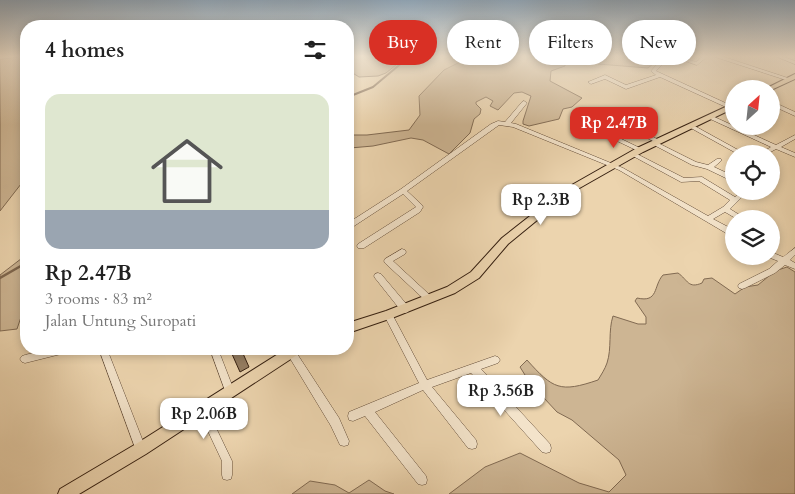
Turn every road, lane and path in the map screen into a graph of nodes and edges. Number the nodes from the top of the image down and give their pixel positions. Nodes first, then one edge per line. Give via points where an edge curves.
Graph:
1 (599, 79) edge
2 (609, 79) edge
3 (649, 79) edge
4 (669, 79) edge
5 (591, 82) dead end
6 (524, 103) dead end
7 (725, 103) edge
8 (780, 107) edge
9 (725, 110) edge
10 (600, 112) dead end
11 (795, 114) edge
12 (710, 117) junction
13 (619, 122) junction
14 (507, 124) junction
15 (691, 126) junction
16 (596, 129) dead end
17 (603, 132) junction
18 (795, 137) edge
19 (655, 142) junction
20 (725, 145) edge
21 (772, 145) edge
22 (780, 145) edge
23 (780, 149) edge
24 (636, 152) junction
25 (795, 155) edge
26 (719, 160) dead end
27 (611, 165) junction
28 (709, 167) junction
29 (725, 175) edge
30 (403, 191) junction
31 (725, 194) edge
32 (735, 200) edge
33 (725, 209) joint
34 (708, 219) junction
35 (354, 222) edge
36 (725, 229) edge
37 (361, 246) dead end
38 (795, 251) edge
39 (402, 252) dead end
40 (780, 258) edge
41 (784, 260) junction
42 (795, 266) edge
43 (378, 276) dead end
44 (742, 286) dead end
45 (429, 299) junction
46 (405, 308) junction
47 (388, 315) junction
48 (354, 326) edge
49 (41, 355) edge
50 (105, 355) edge
51 (216, 355) edge
52 (287, 355) edge
53 (297, 355) edge
54 (25, 359) dead end
55 (496, 360) dead end
56 (474, 369) junction
57 (425, 385) junction
58 (230, 393) junction
59 (203, 410) junction
60 (367, 410) junction
61 (353, 416) dead end
62 (344, 441) dead end
63 (472, 444) dead end
64 (546, 448) dead end
65 (141, 449) junction
66 (227, 475) dead end
67 (422, 480) dead end
68 (65, 494) edge

1 - 5 street
2 - 3 street via 626,87
4 - 7 street
6 - 14 street
8 - 11 street
9 - 12 main road
10 - 13 street
12 - 15 main road
12 - 21 street
13 - 17 street
13 - 19 street
14 - 27 street
14 - 30 street via 493,125
15 - 19 main road
15 - 20 street
16 - 17 street
17 - 24 street
18 - 22 street
19 - 24 main road
19 - 28 street via 694,164
23 - 25 street
24 - 27 main road
24 - 31 street via 683,180 700,179
26 - 28 street
27 - 34 street
27 - 45 main road via 539,212 505,241 474,275
28 - 29 street
30 - 35 street
30 - 37 street via 420,207 418,210
32 - 33 street
33 - 34 street
34 - 36 street
38 - 41 street
39 - 45 street via 388,261
40 - 41 street
41 - 42 street
41 - 44 street
43 - 46 street
45 - 46 main road
46 - 47 main road
47 - 48 main road
47 - 57 street
49 - 54 street
50 - 65 street
51 - 58 street
52 - 58 main road
53 - 62 street
55 - 56 street
56 - 57 street
56 - 64 street
57 - 60 street
57 - 63 street
58 - 59 main road
59 - 65 main road
59 - 66 street via 227,461
60 - 61 street
60 - 67 street
65 - 68 main road

